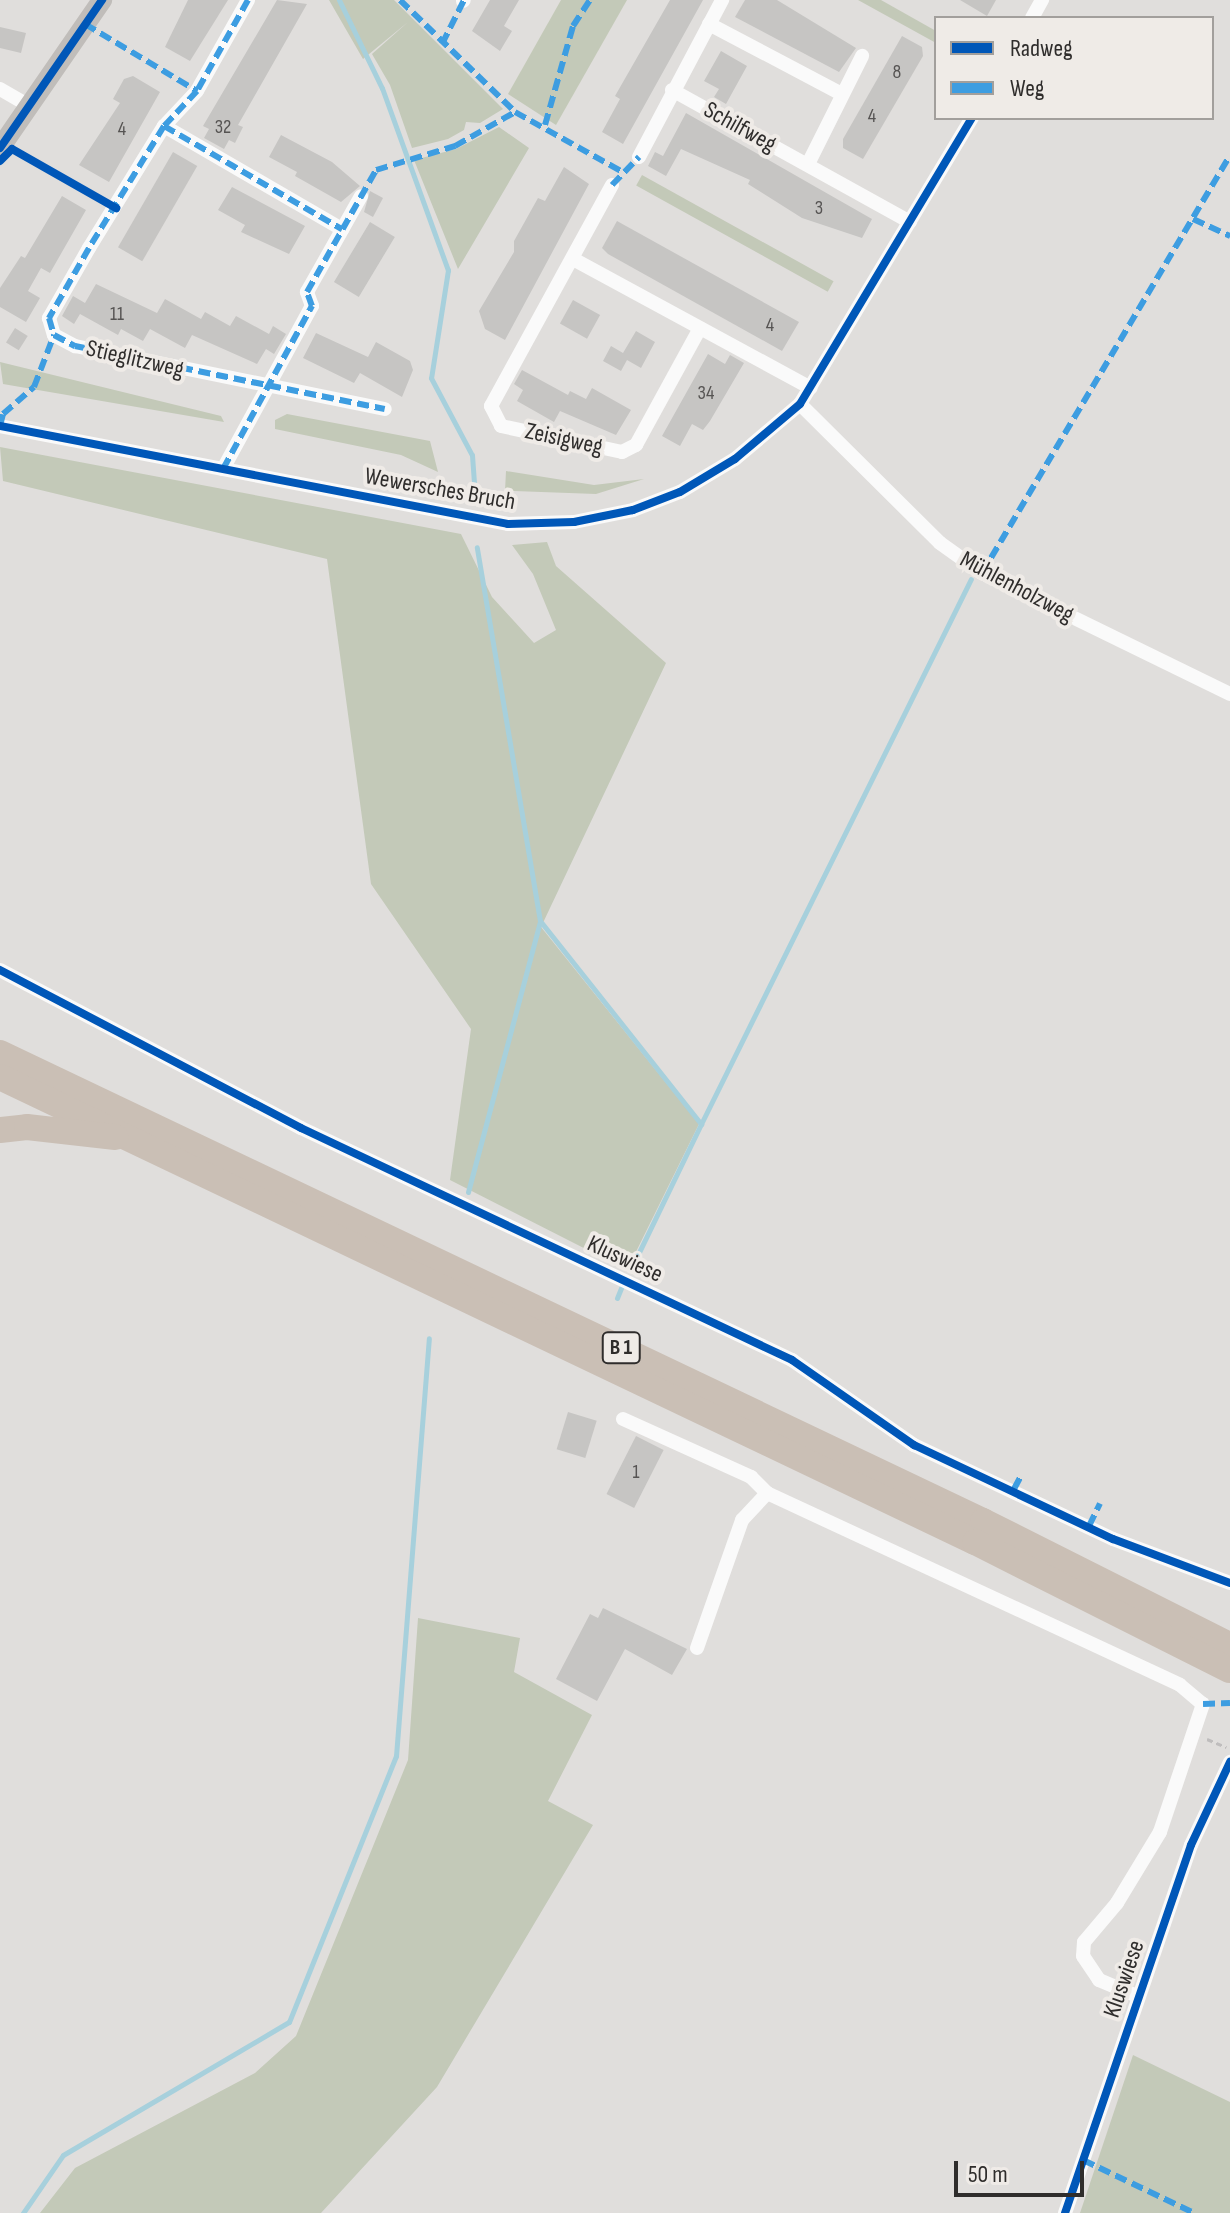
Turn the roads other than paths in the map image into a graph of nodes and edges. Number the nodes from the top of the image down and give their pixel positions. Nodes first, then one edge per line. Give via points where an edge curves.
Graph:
1 (102, 0) edge
2 (248, 0) edge
3 (722, 0) edge
4 (709, 24) junction
5 (862, 56) dead end
6 (0, 89) edge
7 (672, 90) junction
8 (842, 94) junction
9 (28, 105) junction
10 (971, 120) edge
11 (164, 126) junction
12 (0, 148) edge
13 (639, 157) dead end
14 (808, 164) junction
15 (612, 185) dead end
16 (361, 196) dead end
17 (910, 222) junction
18 (342, 229) junction
19 (575, 260) junction
20 (700, 328) junction
21 (811, 388) junction
22 (267, 389) junction
23 (800, 404) junction
24 (385, 409) dead end
25 (0, 426) edge
26 (223, 469) junction
27 (1230, 694) edge
28 (0, 970) edge
29 (0, 1053) edge
30 (0, 1077) edge
31 (0, 1130) edge
32 (131, 1138) junction
33 (623, 1419) dead end
34 (767, 1493) junction
35 (1230, 1583) edge
36 (1230, 1645) edge
37 (697, 1648) dead end
38 (1230, 1670) edge
39 (1230, 1762) edge
40 (1137, 1996) junction
41 (1065, 2213) edge

1 - 9 street
2 - 11 street, Stieglitzweg via 197,91
3 - 4 street
4 - 7 street
4 - 8 street
5 - 8 street
6 - 9 street
7 - 13 street
7 - 14 street, Schilfweg
8 - 14 street
9 - 12 street
10 - 17 street, Wewersches Bruch
11 - 18 street
11 - 22 street, Stieglitzweg via 49,318 54,335 75,346
14 - 17 street, Schilfweg
15 - 19 street, Zeisigweg
16 - 18 street
17 - 21 street, Wewersches Bruch
18 - 22 street via 307,292 312,306
19 - 20 street
19 - 20 street, Zeisigweg via 491,406 501,426 622,452 636,445
20 - 21 street
21 - 23 street, Wewersches Bruch
22 - 24 street, Stieglitzweg
22 - 26 street
23 - 26 street, Wewersches Bruch via 735,459 680,492 633,510 574,522 508,524
23 - 27 street, Mühlenholzweg via 940,543 982,573
25 - 26 street, Wewersches Bruch
28 - 35 street, Kluswiese via 301,1128 792,1360 914,1445 1113,1539
29 - 36 highway, B 1 via 983,1521
30 - 32 highway, B 1
31 - 32 highway via 27,1127
32 - 38 highway, B 1 via 961,1535
33 - 34 street, Kluswiese via 751,1477
34 - 37 street via 742,1520
34 - 40 street, Kluswiese via 1180,1685 1203,1704 1160,1832 1117,1903 1084,1942 1083,1956 1099,1980
39 - 40 street, Kluswiese via 1191,1845
40 - 41 street, Kluswiese

